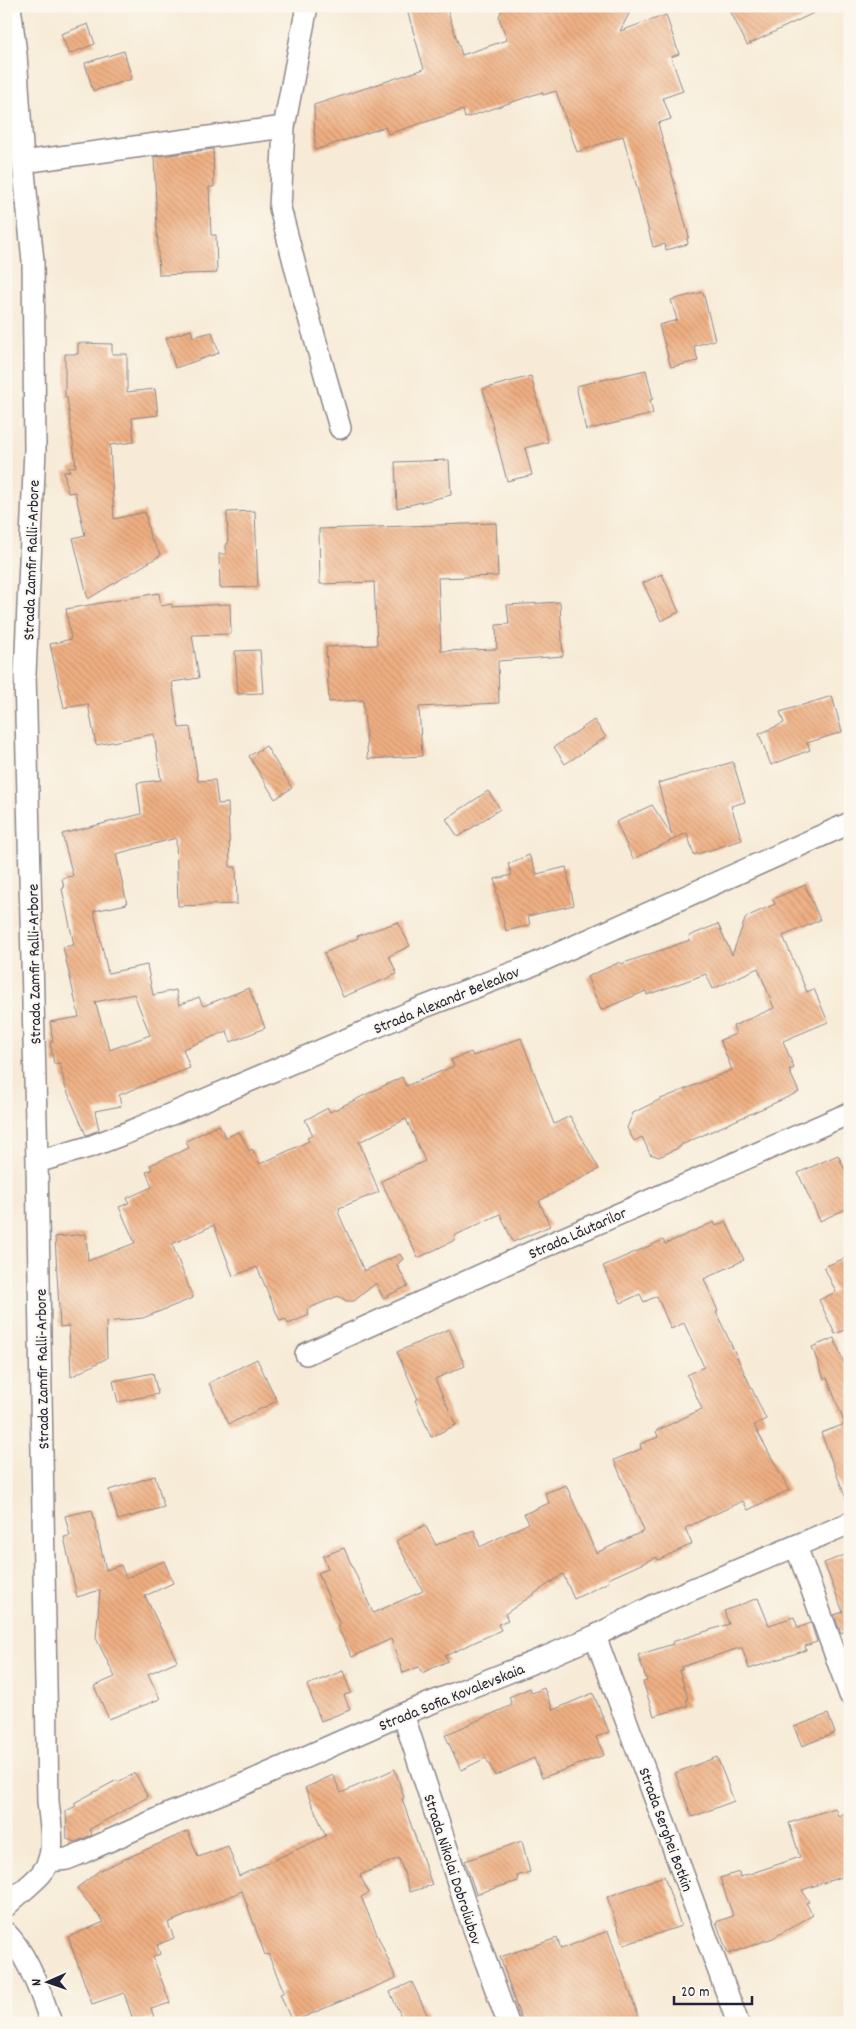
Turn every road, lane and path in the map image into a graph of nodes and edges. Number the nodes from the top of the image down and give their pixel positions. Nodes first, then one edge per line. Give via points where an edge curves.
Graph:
1 (10, 6) edge
2 (307, 6) edge
3 (284, 127) junction
4 (23, 162) junction
5 (340, 428) dead end
6 (850, 823) edge
7 (850, 1113) edge
8 (37, 1162) junction
9 (306, 1354) dead end
10 (850, 1523) edge
11 (796, 1546) junction
12 (595, 1636) junction
13 (850, 1695) edge
14 (403, 1714) junction
15 (49, 1861) junction
16 (6, 1906) edge
17 (6, 1933) edge
18 (51, 2023) edge
19 (508, 2023) edge
20 (738, 2023) edge

1 - 4 street, Strada Zamfir Ralli-Arbore
2 - 3 street
3 - 4 street
3 - 5 street via 280,208
4 - 8 street, Strada Zamfir Ralli-Arbore via 33,261 34,449 26,674
6 - 8 street, Strada Alexandr Beleakov via 528,967 411,1012 129,1132
7 - 9 street, Strada Lăutarilor
8 - 15 street, Strada Zamfir Ralli-Arbore via 48,1801 52,1843
10 - 11 street, Strada Sofia Kovalevskaia
11 - 12 street, Strada Sofia Kovalevskaia via 655,1604
11 - 13 street
12 - 14 street, Strada Sofia Kovalevskaia
12 - 20 street, Strada Serghei Botkin
14 - 15 street, Strada Sofia Kovalevskaia via 84,1852 67,1859
14 - 19 street, Strada Nikolai Dobroliubov
15 - 16 street via 42,1873
17 - 18 street via 41,1993

